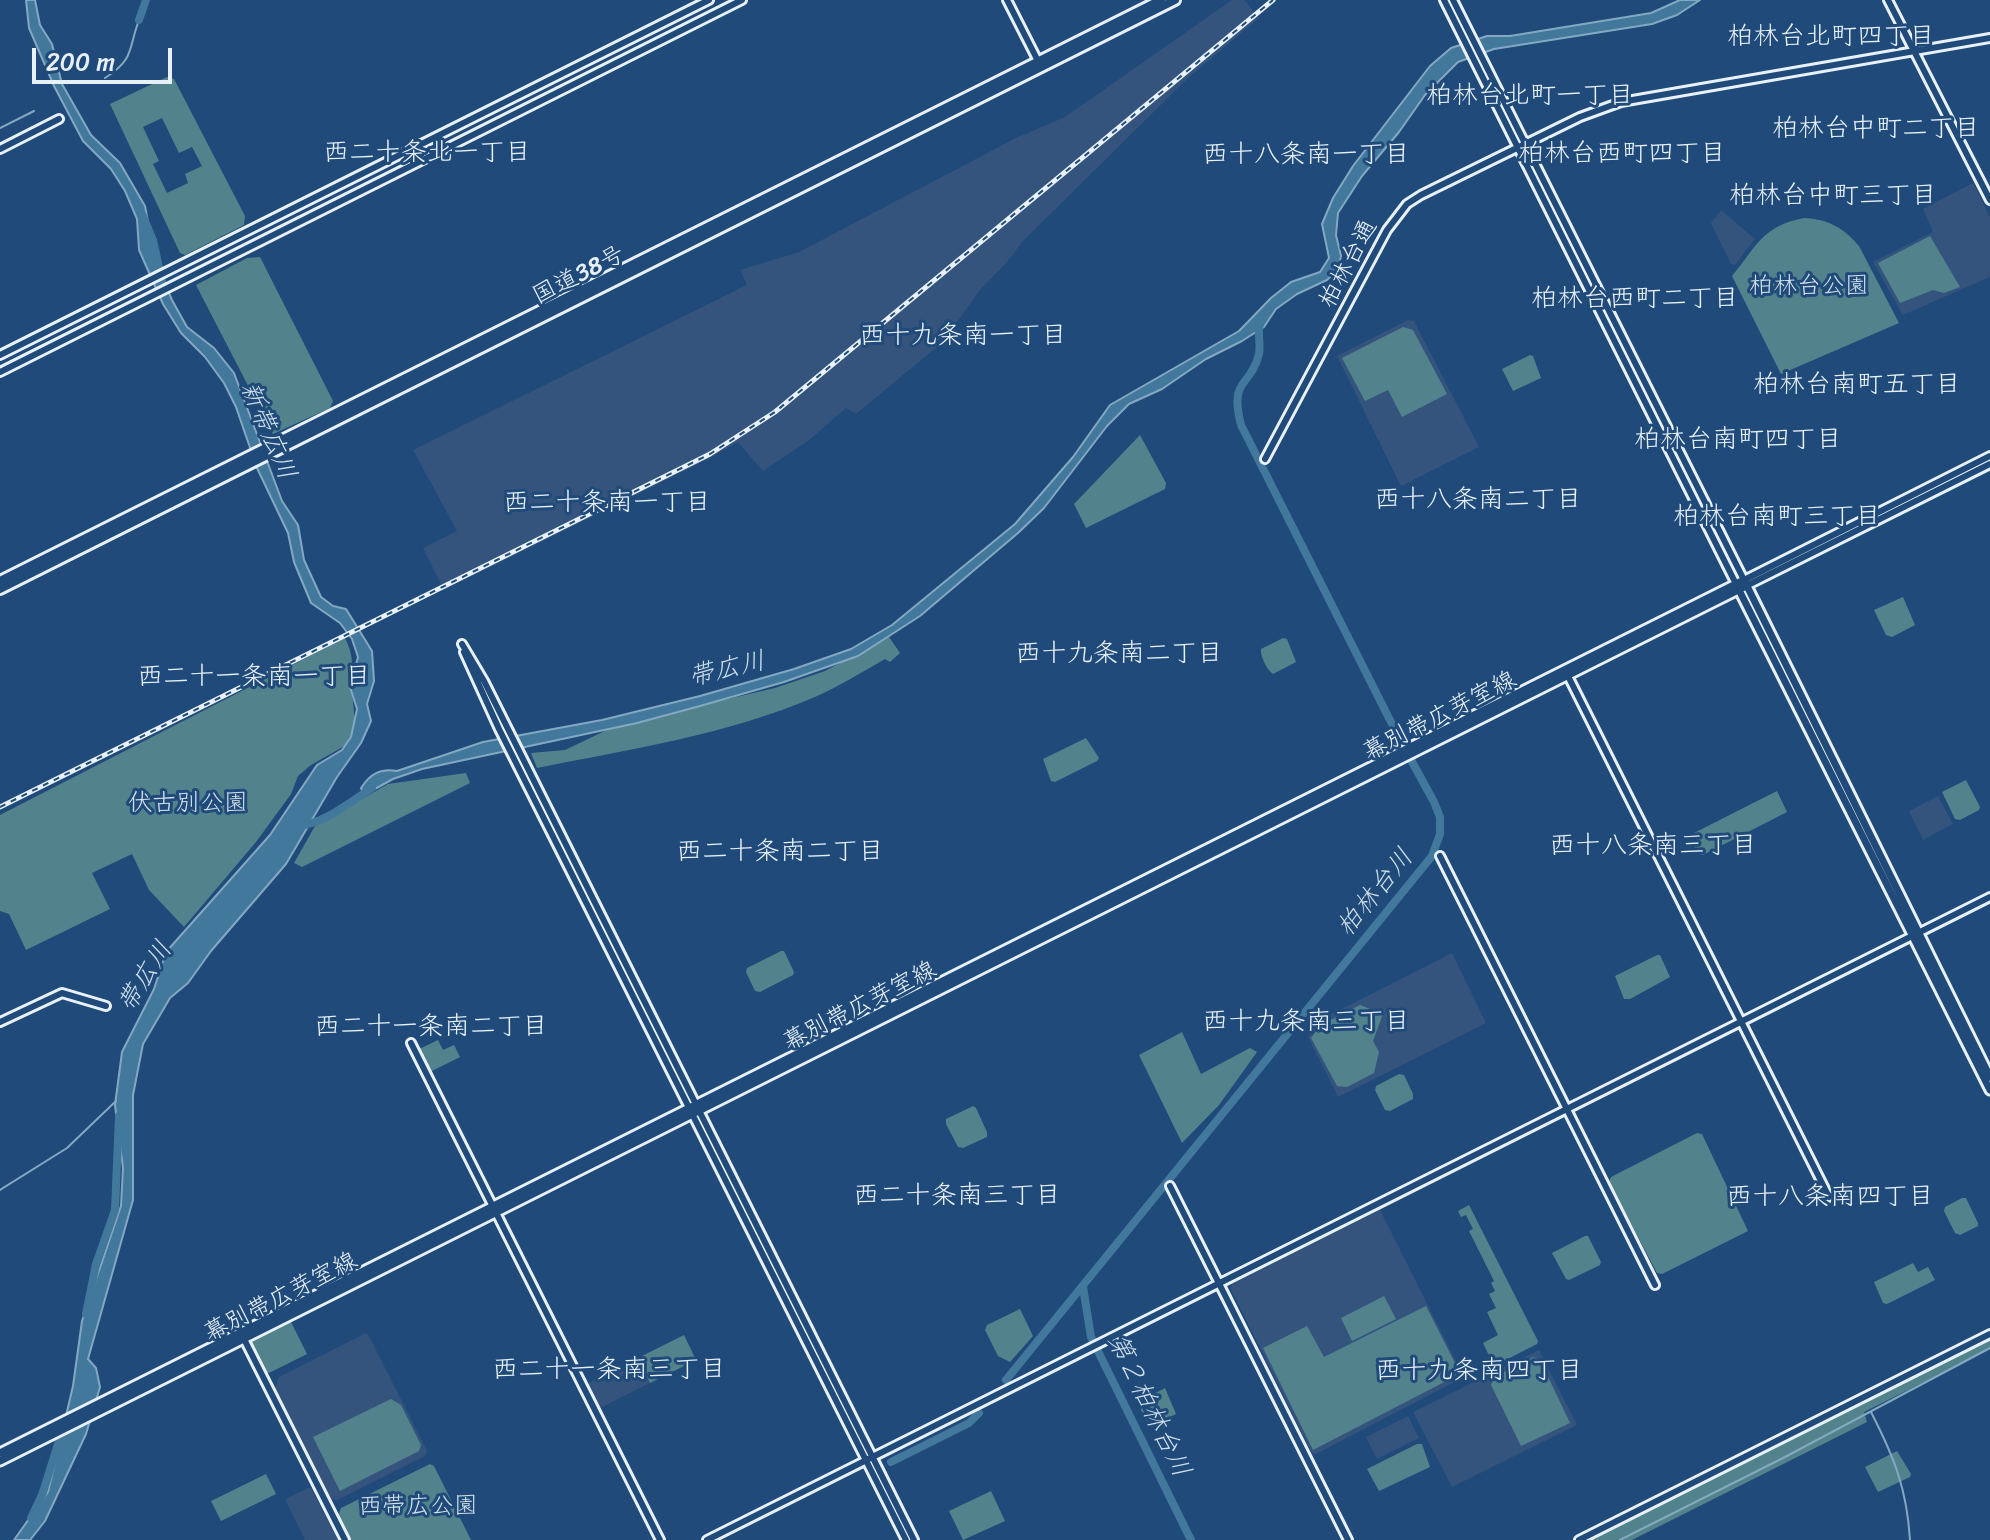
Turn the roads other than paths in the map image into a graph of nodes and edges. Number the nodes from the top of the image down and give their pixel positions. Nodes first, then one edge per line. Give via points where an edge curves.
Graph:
1 (709, 0) edge
2 (742, 0) edge
3 (1007, 0) edge
4 (1161, 0) edge
5 (1175, 0) edge
6 (1444, 0) edge
7 (1453, 0) edge
8 (1888, 0) edge
9 (1460, 24) junction
10 (1990, 38) edge
11 (1916, 51) junction
12 (1040, 65) junction
13 (59, 119) dead end
14 (1521, 146) junction
15 (0, 149) edge
16 (1990, 200) edge
17 (0, 355) edge
18 (0, 372) edge
19 (1990, 456) edge
20 (1265, 459) dead end
21 (1990, 464) edge
22 (233, 468) junction
23 (0, 581) edge
24 (1741, 585) junction
25 (0, 589) edge
26 (1566, 672) junction
27 (484, 691) junction
28 (516, 754) junction
29 (1440, 856) dead end
30 (1990, 897) edge
31 (1916, 934) junction
32 (106, 1006) dead end
33 (0, 1022) edge
34 (1741, 1022) junction
35 (411, 1043) dead end
36 (1990, 1077) edge
37 (1990, 1090) edge
38 (1567, 1108) junction
39 (694, 1110) junction
40 (1170, 1186) dead end
41 (1829, 1197) dead end
42 (494, 1210) junction
43 (1219, 1283) junction
44 (1655, 1285) dead end
45 (1990, 1334) edge
46 (244, 1339) junction
47 (0, 1453) edge
48 (869, 1458) junction
49 (0, 1461) edge
50 (345, 1540) edge
51 (660, 1540) edge
52 (707, 1540) edge
53 (906, 1540) edge
54 (914, 1540) edge
55 (1348, 1540) edge
56 (1579, 1540) edge

1 - 17 street
2 - 18 street
3 - 12 street
4 - 12 highway, 国道38号
5 - 12 highway, 国道38号
6 - 9 street
7 - 9 street
8 - 11 street
9 - 14 street
10 - 11 street, 柏林台通
11 - 14 street, 柏林台通 via 1634,99 1602,107
11 - 16 street
12 - 22 highway, 国道38号
13 - 15 street
14 - 20 street, 柏林台通 via 1421,195 1393,221
14 - 24 street
19 - 24 street
21 - 24 street
22 - 23 highway, 国道38号
22 - 25 highway, 国道38号
24 - 26 main road, 幕別帯広芽室線
24 - 31 main road
26 - 34 street
26 - 39 main road, 幕別帯広芽室線
27 - 27 street via 462,644
27 - 28 street
27 - 28 street via 507,727
28 - 39 street
29 - 38 street
30 - 31 street
31 - 34 street
31 - 36 main road
31 - 37 main road
32 - 33 street via 62,993
34 - 38 street
34 - 41 street
35 - 42 street
38 - 43 street
38 - 44 street
39 - 42 main road, 幕別帯広芽室線
39 - 48 street
40 - 43 street
42 - 46 main road, 幕別帯広芽室線
42 - 47 main road, 幕別帯広芽室線
42 - 51 street
43 - 48 street
43 - 55 street
45 - 56 street
46 - 49 main road, 幕別帯広芽室線
46 - 50 street
48 - 52 street
48 - 53 street
48 - 54 street

